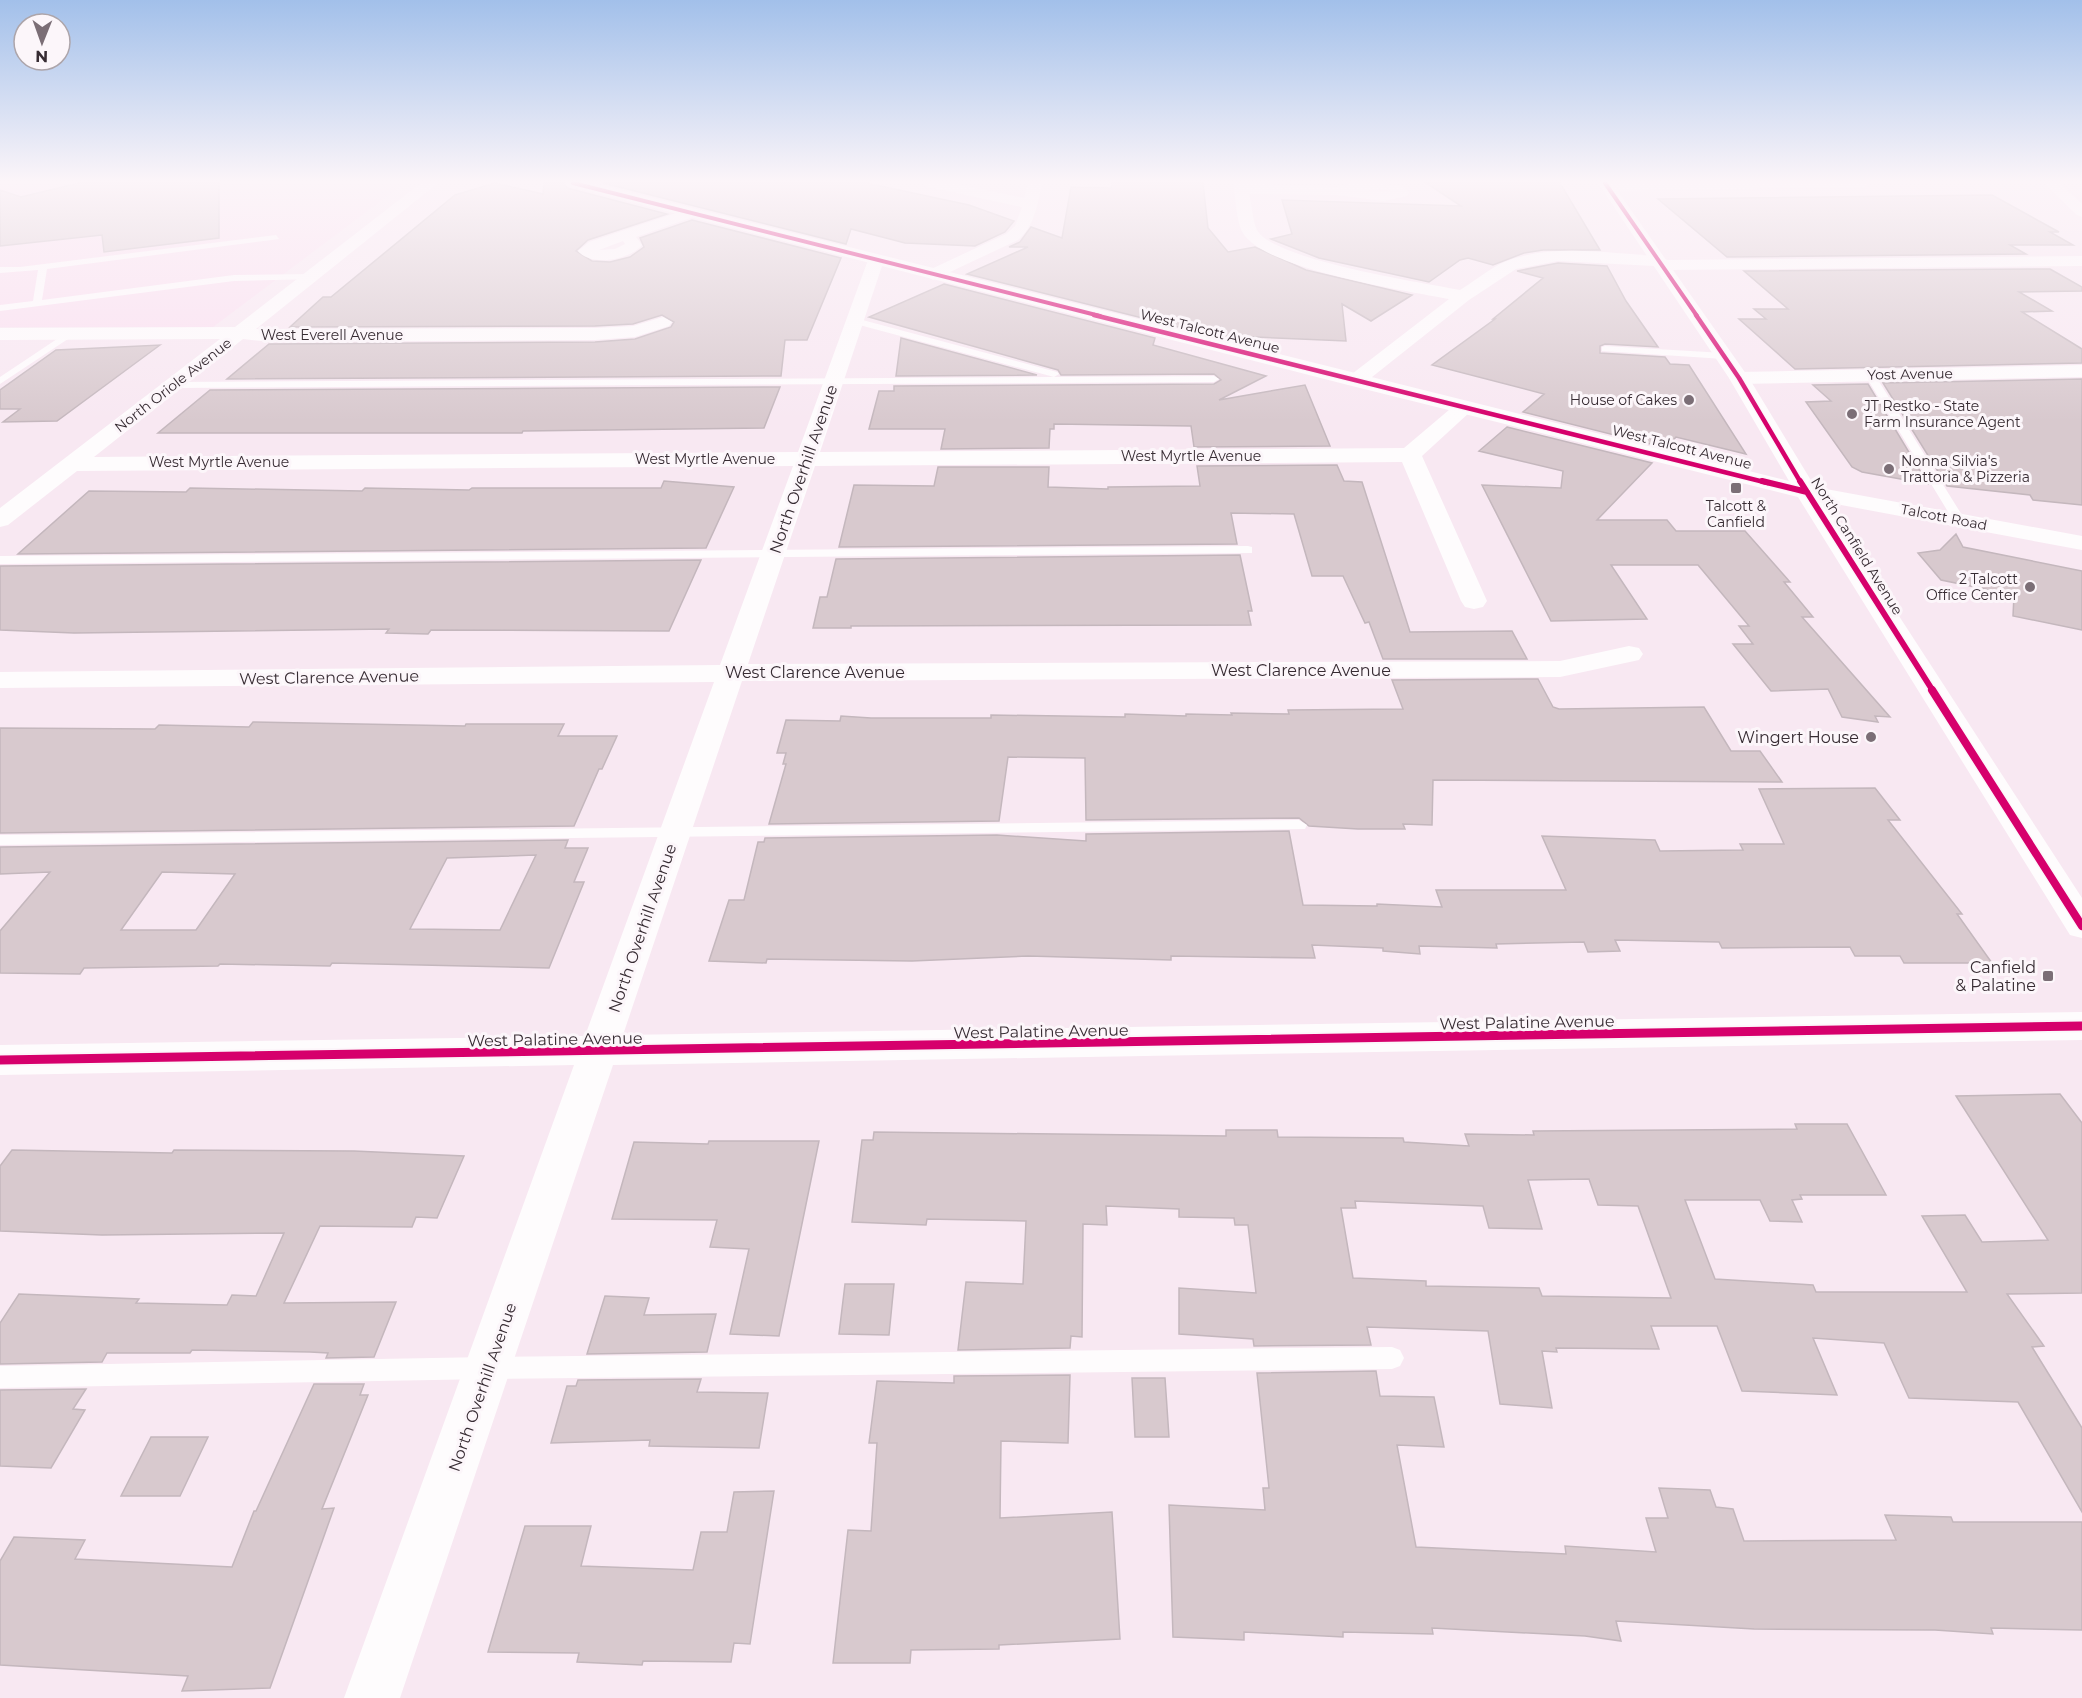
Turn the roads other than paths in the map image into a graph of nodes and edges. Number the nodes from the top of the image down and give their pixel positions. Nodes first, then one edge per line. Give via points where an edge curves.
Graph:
1 (80, 262) edge
2 (331, 262) edge
3 (875, 262) edge
4 (885, 262) edge
5 (960, 262) edge
6 (1306, 262) edge
7 (1518, 262) edge
8 (1649, 262) edge
9 (1820, 262) edge
10 (1660, 263) junction
11 (43, 267) junction
12 (0, 270) edge
13 (933, 275) junction
14 (312, 277) junction
15 (1463, 296) junction
16 (37, 303) junction
17 (0, 308) edge
18 (855, 321) junction
19 (663, 322) dead end
20 (0, 333) edge
21 (72, 333) junction
22 (239, 333) junction
23 (1605, 349) dead end
24 (1724, 356) junction
25 (2082, 371) edge
26 (1870, 375) junction
27 (1739, 378) junction
28 (1214, 379) dead end
29 (1075, 380) junction
30 (0, 381) edge
31 (1355, 381) junction
32 (833, 382) junction
33 (173, 385) junction
34 (1463, 408) junction
35 (1410, 455) junction
36 (807, 458) junction
37 (72, 464) junction
38 (1807, 492) junction
39 (0, 496) edge
40 (31, 496) junction
41 (0, 520) edge
42 (1959, 520) junction
43 (2082, 543) edge
44 (1248, 550) dead end
45 (773, 553) junction
46 (0, 560) edge
47 (1474, 601) dead end
48 (1629, 654) dead end
49 (731, 673) junction
50 (0, 680) edge
51 (1299, 825) dead end
52 (675, 833) junction
53 (0, 840) edge
54 (2082, 926) edge
55 (2082, 1026) edge
56 (598, 1052) junction
57 (0, 1060) edge
58 (1392, 1358) dead end
59 (488, 1368) junction
60 (0, 1377) edge
61 (372, 1698) edge

1 - 11 lane
2 - 14 street, North Oriole Avenue
3 - 18 street, North Overhill Avenue
4 - 13 street, West Talcott Avenue
5 - 13 street
6 - 15 street
7 - 15 street
8 - 10 street
9 - 10 street
10 - 24 street, North Canfield Avenue
11 - 12 lane
11 - 16 lane
13 - 31 street, West Talcott Avenue
14 - 16 lane via 234,278
14 - 22 street, North Oriole Avenue
15 - 31 street
16 - 17 lane
18 - 29 lane
18 - 32 street, North Overhill Avenue
19 - 22 street, West Everell Avenue via 636,331 595,334
20 - 21 street, West Everell Avenue
21 - 22 street, West Everell Avenue
21 - 30 lane
22 - 33 street, North Oriole Avenue
23 - 24 lane
24 - 27 street, North Canfield Avenue
25 - 26 street, Yost Avenue
26 - 27 street, Yost Avenue
26 - 42 lane
27 - 38 street, North Canfield Avenue
28 - 29 lane
29 - 32 lane
31 - 34 street, West Talcott Avenue
32 - 33 lane
32 - 36 street, North Overhill Avenue
33 - 37 street, North Oriole Avenue
34 - 35 street
34 - 38 street, West Talcott Avenue
35 - 36 street, West Myrtle Avenue
35 - 47 street
36 - 37 street, West Myrtle Avenue
36 - 45 street, North Overhill Avenue
37 - 40 street, North Oriole Avenue
38 - 42 street, Talcott Road
38 - 54 street, North Canfield Avenue
39 - 40 street
40 - 41 street, North Oriole Avenue
42 - 43 street, Talcott Road
44 - 45 lane
45 - 46 lane
45 - 49 street, North Overhill Avenue
48 - 49 street, West Clarence Avenue via 1560,669
49 - 50 street, West Clarence Avenue
49 - 52 street, North Overhill Avenue
51 - 52 lane
52 - 53 lane
52 - 56 street, North Overhill Avenue
55 - 56 street, West Palatine Avenue
56 - 57 street, West Palatine Avenue
56 - 59 street, North Overhill Avenue
58 - 59 lane
59 - 60 lane
59 - 61 street, North Overhill Avenue

